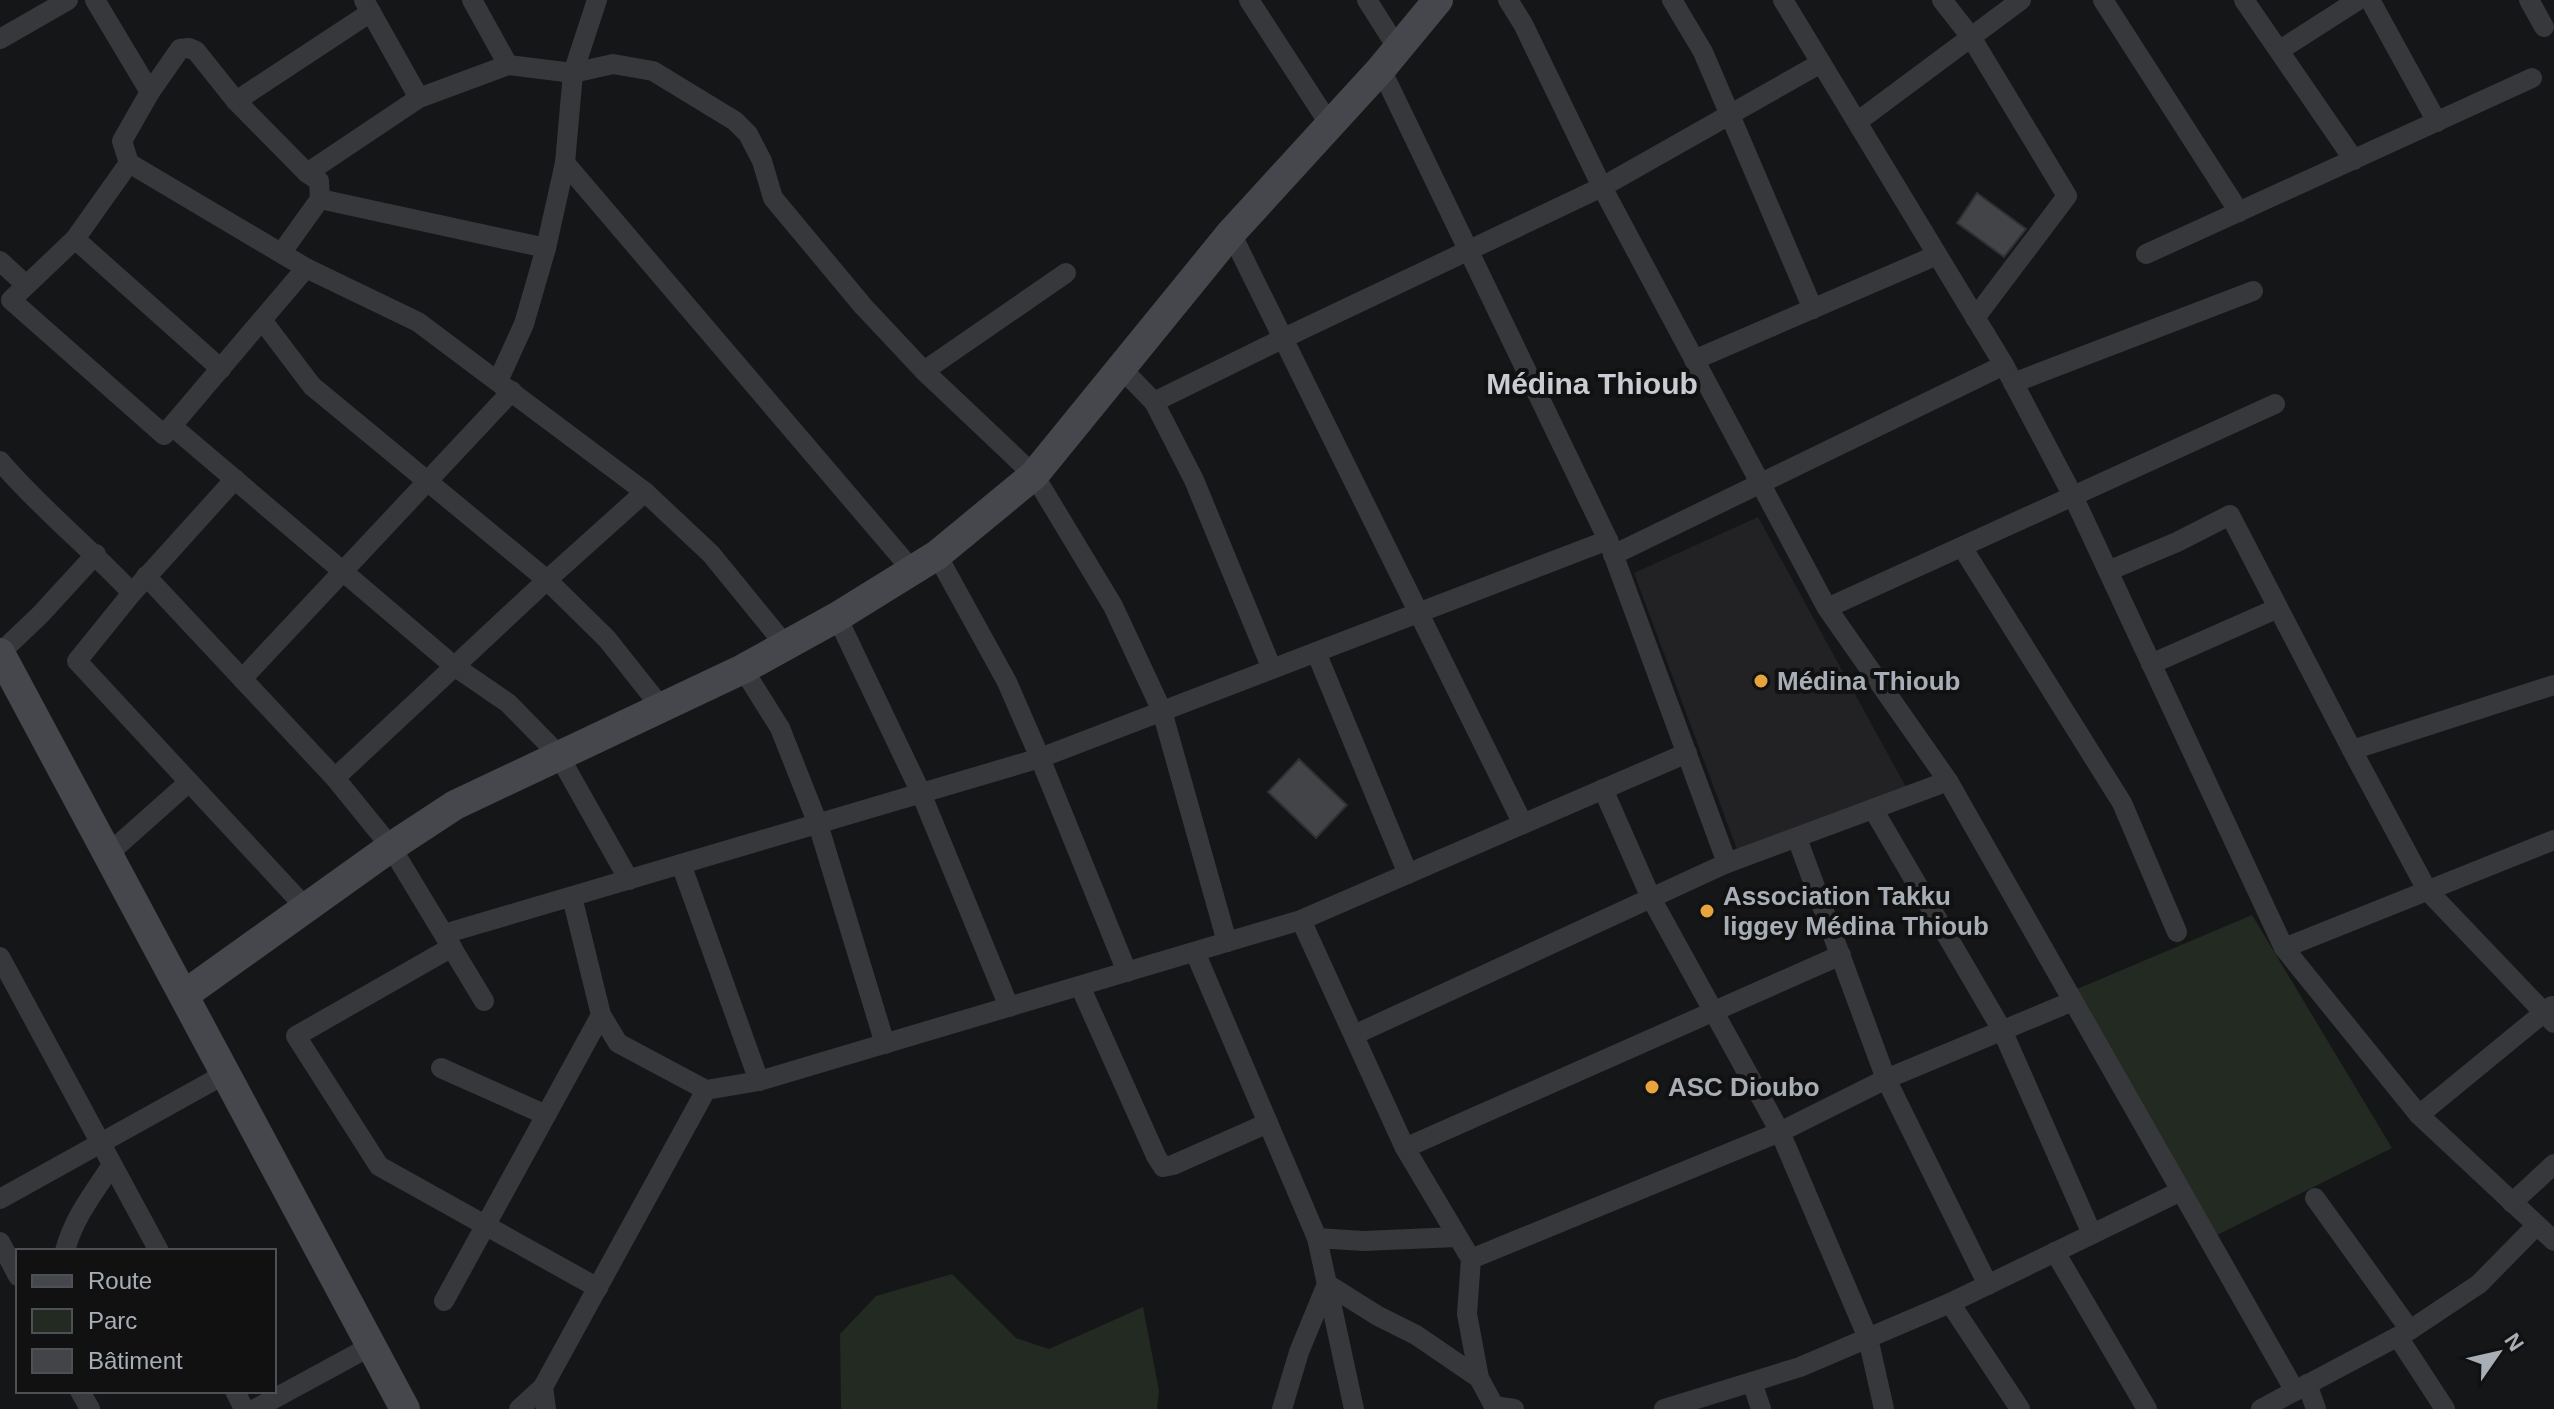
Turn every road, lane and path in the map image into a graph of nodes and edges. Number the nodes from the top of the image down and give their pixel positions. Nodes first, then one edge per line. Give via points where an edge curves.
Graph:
1 (67, 0) edge
2 (95, 0) edge
3 (472, 0) edge
4 (597, 0) edge
5 (1249, 0) edge
6 (1367, 0) edge
7 (1438, 0) edge
8 (1508, 0) edge
9 (1672, 0) edge
10 (1783, 0) edge
11 (1942, 0) edge
12 (2021, 0) edge
13 (2103, 0) edge
14 (2244, 0) edge
15 (2358, 0) edge
16 (2370, 0) edge
17 (2529, 0) edge
18 (367, 6) edge
19 (2544, 27) dead end
20 (1971, 37) junction
21 (0, 39) edge
22 (2280, 50) junction
23 (1390, 59) junction
24 (1821, 63) junction
25 (508, 65) junction
26 (573, 73) junction
27 (2532, 78) dead end
28 (150, 92) junction
29 (419, 98) junction
30 (236, 101) junction
31 (1732, 116) junction
32 (1857, 122) junction
33 (2437, 122) junction
34 (1330, 125) junction
35 (2354, 160) junction
36 (129, 163) junction
37 (565, 163) junction
38 (307, 173) junction
39 (1602, 187) junction
40 (320, 199) junction
41 (2239, 212) junction
42 (1231, 233) junction
43 (75, 239) junction
44 (546, 248) junction
45 (1468, 251) junction
46 (282, 252) junction
47 (2146, 254) dead end
48 (1937, 255) junction
49 (0, 261) edge
50 (306, 268) junction
51 (1066, 273) dead end
52 (26, 285) junction
53 (2253, 291) dead end
54 (1813, 309) junction
55 (1975, 318) junction
56 (262, 320) junction
57 (1284, 338) junction
58 (1694, 360) junction
59 (221, 369) junction
60 (1122, 369) junction
61 (924, 371) junction
62 (2009, 374) junction
63 (505, 386) junction
64 (1154, 402) junction
65 (2275, 404) dead end
66 (172, 426) junction
67 (0, 461) edge
68 (1034, 475) junction
69 (235, 479) junction
70 (428, 481) junction
71 (1759, 484) junction
72 (645, 492) junction
73 (2073, 496) junction
74 (1611, 547) junction
75 (1962, 547) junction
76 (96, 554) junction
77 (924, 562) junction
78 (343, 571) junction
79 (2108, 571) junction
80 (146, 576) junction
81 (547, 580) junction
82 (132, 593) junction
83 (1827, 608) junction
84 (2278, 608) junction
85 (1420, 612) junction
86 (837, 617) junction
87 (786, 646) junction
88 (1316, 652) junction
89 (0, 653) edge
90 (2151, 664) junction
91 (454, 666) junction
92 (743, 669) junction
93 (1272, 669) junction
94 (242, 679) junction
95 (2554, 685) edge
96 (661, 707) junction
97 (1162, 711) junction
98 (2352, 750) junction
99 (1687, 753) junction
100 (558, 754) junction
101 (1040, 758) junction
102 (335, 778) junction
103 (1948, 781) junction
104 (189, 782) junction
105 (1603, 789) junction
106 (921, 793) junction
107 (1873, 809) junction
108 (818, 824) junction
109 (1523, 824) junction
110 (1797, 838) junction
111 (2554, 840) edge
112 (391, 847) junction
113 (108, 854) junction
114 (1727, 863) junction
115 (681, 864) junction
116 (1408, 874) junction
117 (629, 880) junction
118 (2427, 890) junction
119 (572, 897) junction
120 (1651, 898) junction
121 (306, 908) junction
122 (1301, 920) junction
123 (2177, 932) dead end
124 (448, 940) junction
125 (1227, 942) junction
126 (2284, 948) junction
127 (1195, 952) junction
128 (1841, 955) junction
129 (0, 957) edge
130 (1127, 972) junction
131 (1080, 986) junction
132 (184, 995) junction
133 (484, 1001) dead end
134 (2073, 1001) junction
135 (1009, 1007) junction
136 (1714, 1011) junction
137 (2550, 1014) edge
138 (601, 1015) junction
139 (2002, 1030) junction
140 (1354, 1035) junction
141 (885, 1044) junction
142 (441, 1068) dead end
143 (225, 1074) junction
144 (1886, 1079) junction
145 (759, 1081) junction
146 (706, 1090) junction
147 (546, 1115) junction
148 (2419, 1115) junction
149 (1268, 1123) junction
150 (1780, 1132) junction
151 (101, 1143) junction
152 (1405, 1148) junction
153 (2554, 1164) edge
154 (112, 1165) junction
155 (2181, 1191) junction
156 (2315, 1198) dead end
157 (0, 1199) edge
158 (2512, 1203) junction
159 (485, 1226) junction
160 (2536, 1226) junction
161 (2092, 1234) junction
162 (1457, 1237) junction
163 (1317, 1238) junction
164 (2554, 1241) edge
165 (0, 1242) edge
166 (66, 1249) edge
167 (158, 1249) edge
168 (2055, 1252) junction
169 (1471, 1259) junction
170 (16, 1272) edge
171 (1327, 1284) junction
172 (1988, 1285) junction
173 (598, 1288) junction
174 (444, 1301) dead end
175 (1950, 1303) junction
176 (2404, 1334) junction
177 (1868, 1338) junction
178 (371, 1346) junction
179 (1479, 1378) junction
180 (1752, 1382) junction
181 (543, 1387) junction
182 (2301, 1388) junction
183 (1280, 1407) edge
184 (255, 1409) edge
185 (405, 1409) edge
186 (519, 1409) edge
187 (546, 1409) edge
188 (1354, 1409) edge
189 (1514, 1409) edge
190 (1664, 1409) edge
191 (1761, 1409) edge
192 (1884, 1409) edge
193 (2020, 1409) edge
194 (2147, 1409) edge
195 (2261, 1409) edge
196 (2316, 1409) edge
197 (2445, 1409) edge

1 - 21 street
2 - 28 street
3 - 25 street
4 - 26 street
5 - 34 street
6 - 23 street
7 - 23 street
8 - 39 street
9 - 31 street
10 - 24 street
11 - 20 street
12 - 20 street
13 - 41 street
14 - 22 street
15 - 22 street
16 - 33 street
17 - 19 street
18 - 29 street
18 - 30 street
20 - 32 street
20 - 55 street via 2067,196
22 - 35 street
23 - 34 street
23 - 45 street
24 - 31 street
24 - 32 street
25 - 26 street
25 - 29 street
26 - 37 street
26 - 61 street via 613,64 653,71 735,121 762,161 773,198
27 - 33 street
28 - 30 street via 180,49 189,48
28 - 36 street via 122,141
29 - 38 street
30 - 38 street
31 - 39 street
31 - 54 street
32 - 48 street
33 - 35 street
34 - 42 street
35 - 41 street
36 - 43 street
36 - 46 street
37 - 44 street
37 - 77 street
38 - 40 street via 319,181
39 - 45 street
39 - 58 street
40 - 44 street
40 - 46 street
41 - 47 street
42 - 57 street
42 - 60 street
43 - 52 street
43 - 59 street
44 - 63 street
45 - 57 street
45 - 74 street
46 - 50 street
48 - 54 street
48 - 55 street
49 - 52 street
50 - 56 street
50 - 63 street via 418,322
51 - 61 street
52 - 66 street via 11,300 164,435
53 - 62 street
54 - 58 street
55 - 62 street
56 - 59 street
56 - 70 street via 312,386
57 - 64 street
57 - 85 street
58 - 71 street
59 - 66 street
60 - 64 street
60 - 68 street
61 - 68 street
62 - 71 street
62 - 73 street
63 - 70 street
63 - 72 street
64 - 93 street via 1194,480
65 - 73 street
66 - 69 street
67 - 76 street
68 - 77 street
68 - 97 street via 1113,606
69 - 78 street
69 - 80 street
70 - 78 street
70 - 81 street
71 - 74 street
71 - 83 street
72 - 81 street
72 - 87 street via 711,554
73 - 75 street
73 - 79 street
74 - 85 street
74 - 99 street
75 - 83 street
75 - 123 street via 2122,803
76 - 82 street
76 - 89 street
77 - 86 street
77 - 101 street via 1007,682
78 - 91 street
78 - 94 street
79 - 84 street via 2230,515
79 - 90 street
80 - 82 street
80 - 94 street
81 - 91 street
81 - 96 street via 607,639
82 - 104 street via 77,661
83 - 103 street
84 - 90 street
84 - 98 street
85 - 88 street
85 - 109 street
86 - 87 street
86 - 106 street
87 - 92 street
88 - 93 street
88 - 116 street
89 - 113 street
90 - 126 street
91 - 100 street via 508,703
91 - 102 street
92 - 96 street
92 - 108 street via 780,728
93 - 97 street
94 - 102 street
95 - 98 street
96 - 100 street
97 - 101 street
97 - 125 street
98 - 118 street
99 - 105 street
99 - 114 street
100 - 112 street via 455,805
100 - 117 street
101 - 106 street
101 - 130 street
102 - 112 street
103 - 107 street
103 - 134 street
104 - 113 street
104 - 121 street
105 - 109 street
105 - 120 street
106 - 108 street
106 - 135 street
107 - 110 street
107 - 139 street
108 - 115 street
108 - 141 street
109 - 116 street
110 - 114 street
110 - 128 street
111 - 118 street
112 - 121 street
112 - 124 street
113 - 132 street
114 - 120 street
115 - 117 street
115 - 145 street
116 - 122 street
117 - 119 street
118 - 126 street
118 - 137 street
119 - 124 street
119 - 138 street
120 - 136 street
120 - 140 street
121 - 132 street
122 - 125 street
122 - 140 street
124 - 133 street
124 - 159 street via 296,1036 379,1166
125 - 127 street
126 - 148 street
127 - 130 street
127 - 149 street
128 - 136 street
128 - 144 street
129 - 151 street
130 - 131 street
131 - 135 street
131 - 149 street via 1163,1167
132 - 143 street
134 - 139 street
134 - 155 street
135 - 141 street
136 - 150 street
136 - 152 street
137 - 148 street
138 - 146 street via 618,1043
138 - 147 street
139 - 144 street
139 - 161 street
140 - 152 street
141 - 145 street
142 - 147 street
143 - 151 street
143 - 178 street
144 - 150 street
144 - 172 street
145 - 146 street
146 - 173 street
147 - 159 street
148 - 158 street
149 - 163 street
150 - 169 street
150 - 177 street
151 - 154 street
151 - 157 street
152 - 162 street
153 - 158 street
154 - 166 street
154 - 167 street
155 - 161 street
155 - 182 street
156 - 176 street
158 - 160 street
159 - 173 street
159 - 174 street
160 - 164 street
160 - 176 street via 2479,1284
161 - 168 street
162 - 163 street
162 - 169 street
163 - 171 street
165 - 170 street
168 - 172 street
168 - 194 street
169 - 179 street via 1467,1314
171 - 179 street
171 - 183 street
171 - 188 street
172 - 175 street
173 - 181 street
175 - 177 street
175 - 193 street
176 - 182 street
176 - 197 street
177 - 180 street
177 - 192 street
178 - 184 street
178 - 185 street
179 - 189 street via 1494,1406
180 - 190 street
180 - 191 street
181 - 186 street
181 - 187 street
182 - 195 street
182 - 196 street

